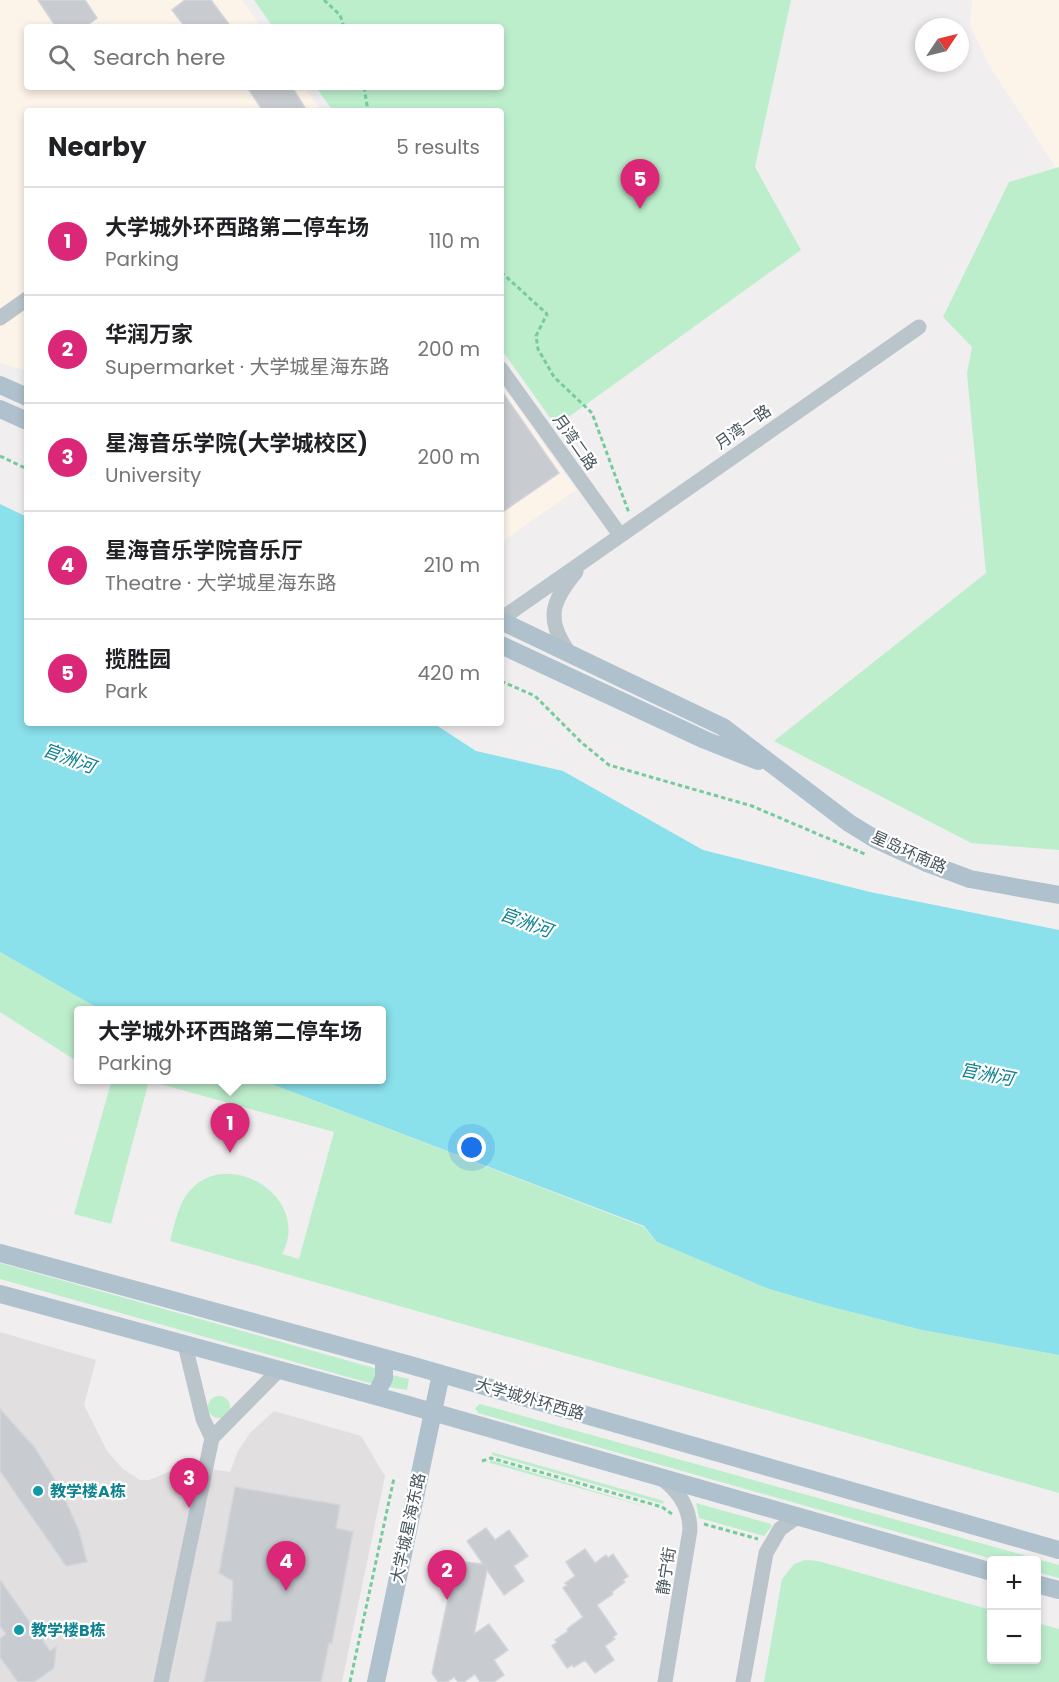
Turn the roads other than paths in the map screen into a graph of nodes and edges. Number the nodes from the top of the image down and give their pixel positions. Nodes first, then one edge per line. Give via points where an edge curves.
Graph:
1 (24, 301) edge
2 (0, 318) edge
3 (919, 327) dead end
4 (504, 373) edge
5 (24, 385) edge
6 (3, 386) edge
7 (24, 395) edge
8 (0, 409) edge
9 (24, 420) edge
10 (620, 536) junction
11 (588, 558) junction
12 (504, 618) edge
13 (504, 621) edge
14 (504, 646) edge
15 (570, 654) junction
16 (777, 768) junction
17 (1059, 895) edge
18 (0, 1253) edge
19 (0, 1294) edge
20 (185, 1345) junction
21 (384, 1358) junction
22 (279, 1370) junction
23 (441, 1374) junction
24 (375, 1396) junction
25 (433, 1412) junction
26 (213, 1438) junction
27 (658, 1476) junction
28 (797, 1516) junction
29 (1059, 1551) edge
30 (987, 1571) edge
31 (1041, 1585) edge
32 (1059, 1590) edge
33 (161, 1682) edge
34 (376, 1682) edge
35 (665, 1682) edge
36 (743, 1682) edge

1 - 2 street
3 - 10 street, 月湾一路
4 - 10 street, 月湾二路
5 - 6 street
6 - 7 main road
8 - 9 main road
10 - 11 street, 月湾一路
11 - 12 street, 月湾一路
11 - 15 street, 月湾一路 via 560,593 554,609 556,630
13 - 15 main road, 星岛环南路
14 - 16 main road, 星岛环南路 via 705,740
15 - 16 main road, 星岛环南路 via 723,727
16 - 17 main road, 星岛环南路 via 849,823 909,855 970,879
18 - 21 main road, 大学城外环西路
19 - 20 main road
20 - 22 main road
20 - 26 street via 203,1419
21 - 23 main road, 大学城外环西路
21 - 24 main road via 384,1378
22 - 24 main road
22 - 26 street
23 - 25 main road, 大学城星海东路
23 - 29 main road, 大学城外环西路
24 - 25 main road
25 - 27 main road
25 - 34 main road, 大学城星海东路
26 - 33 street
27 - 28 main road
27 - 35 street, 静宁街 via 683,1501 690,1522
28 - 30 main road
28 - 36 street via 780,1529 766,1552
31 - 32 main road

